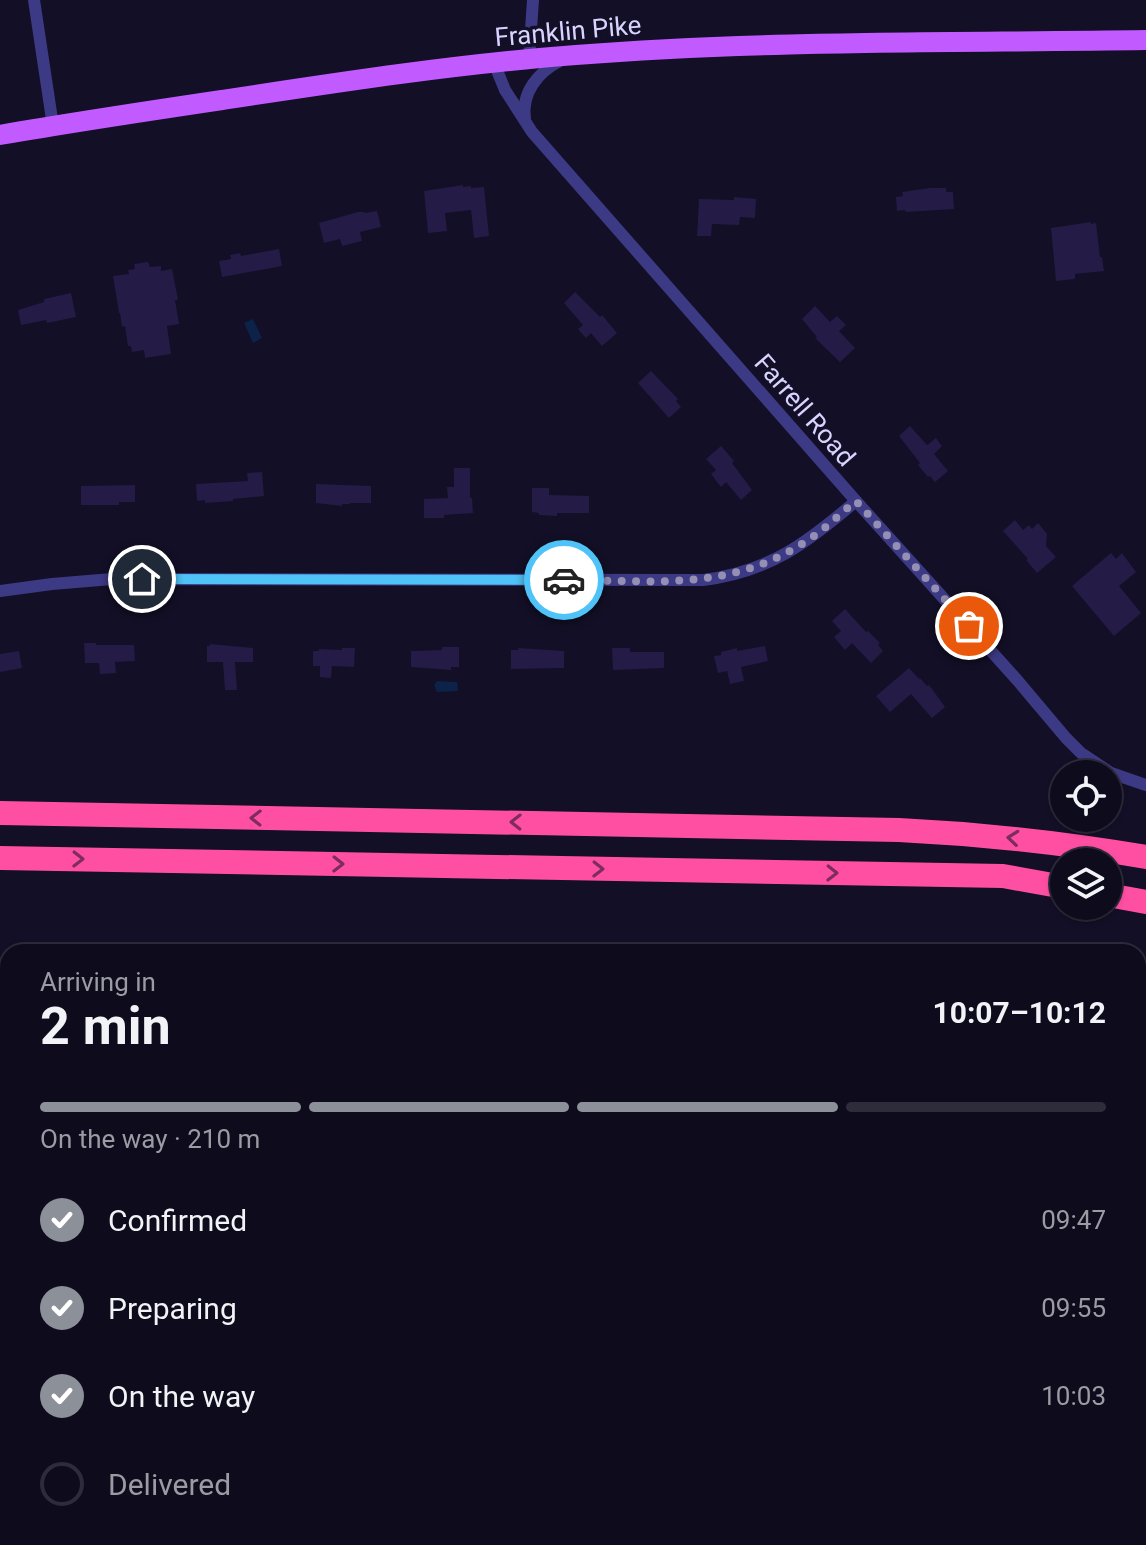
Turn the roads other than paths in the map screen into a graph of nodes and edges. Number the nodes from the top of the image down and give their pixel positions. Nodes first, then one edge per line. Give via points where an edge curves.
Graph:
1 (34, 0) edge
2 (533, 0) edge
3 (1146, 40) edge
4 (573, 55) junction
5 (529, 59) junction
6 (494, 63) junction
7 (526, 122) junction
8 (53, 126) junction
9 (0, 135) edge
10 (856, 501) junction
11 (0, 591) edge
12 (1146, 785) edge
13 (0, 813) edge
14 (1146, 857) edge
15 (0, 858) edge
16 (1050, 884) edge
17 (1122, 898) edge
18 (1146, 902) edge

1 - 8 street
2 - 5 street
3 - 4 main road, Franklin Pike via 754,46
4 - 5 main road, Franklin Pike
4 - 7 street via 538,76 526,99
5 - 6 main road, Franklin Pike
6 - 7 street, Farrell Road
6 - 8 main road, Franklin Pike
7 - 10 street, Farrell Road
8 - 9 main road, Franklin Pike
10 - 11 street via 817,534 776,558 703,580 112,579
10 - 12 street, Farrell Road via 1081,753 1111,773
14 -> 13 highway via 994,836 883,829
15 -> 16 highway via 1003,876
17 - 18 highway

